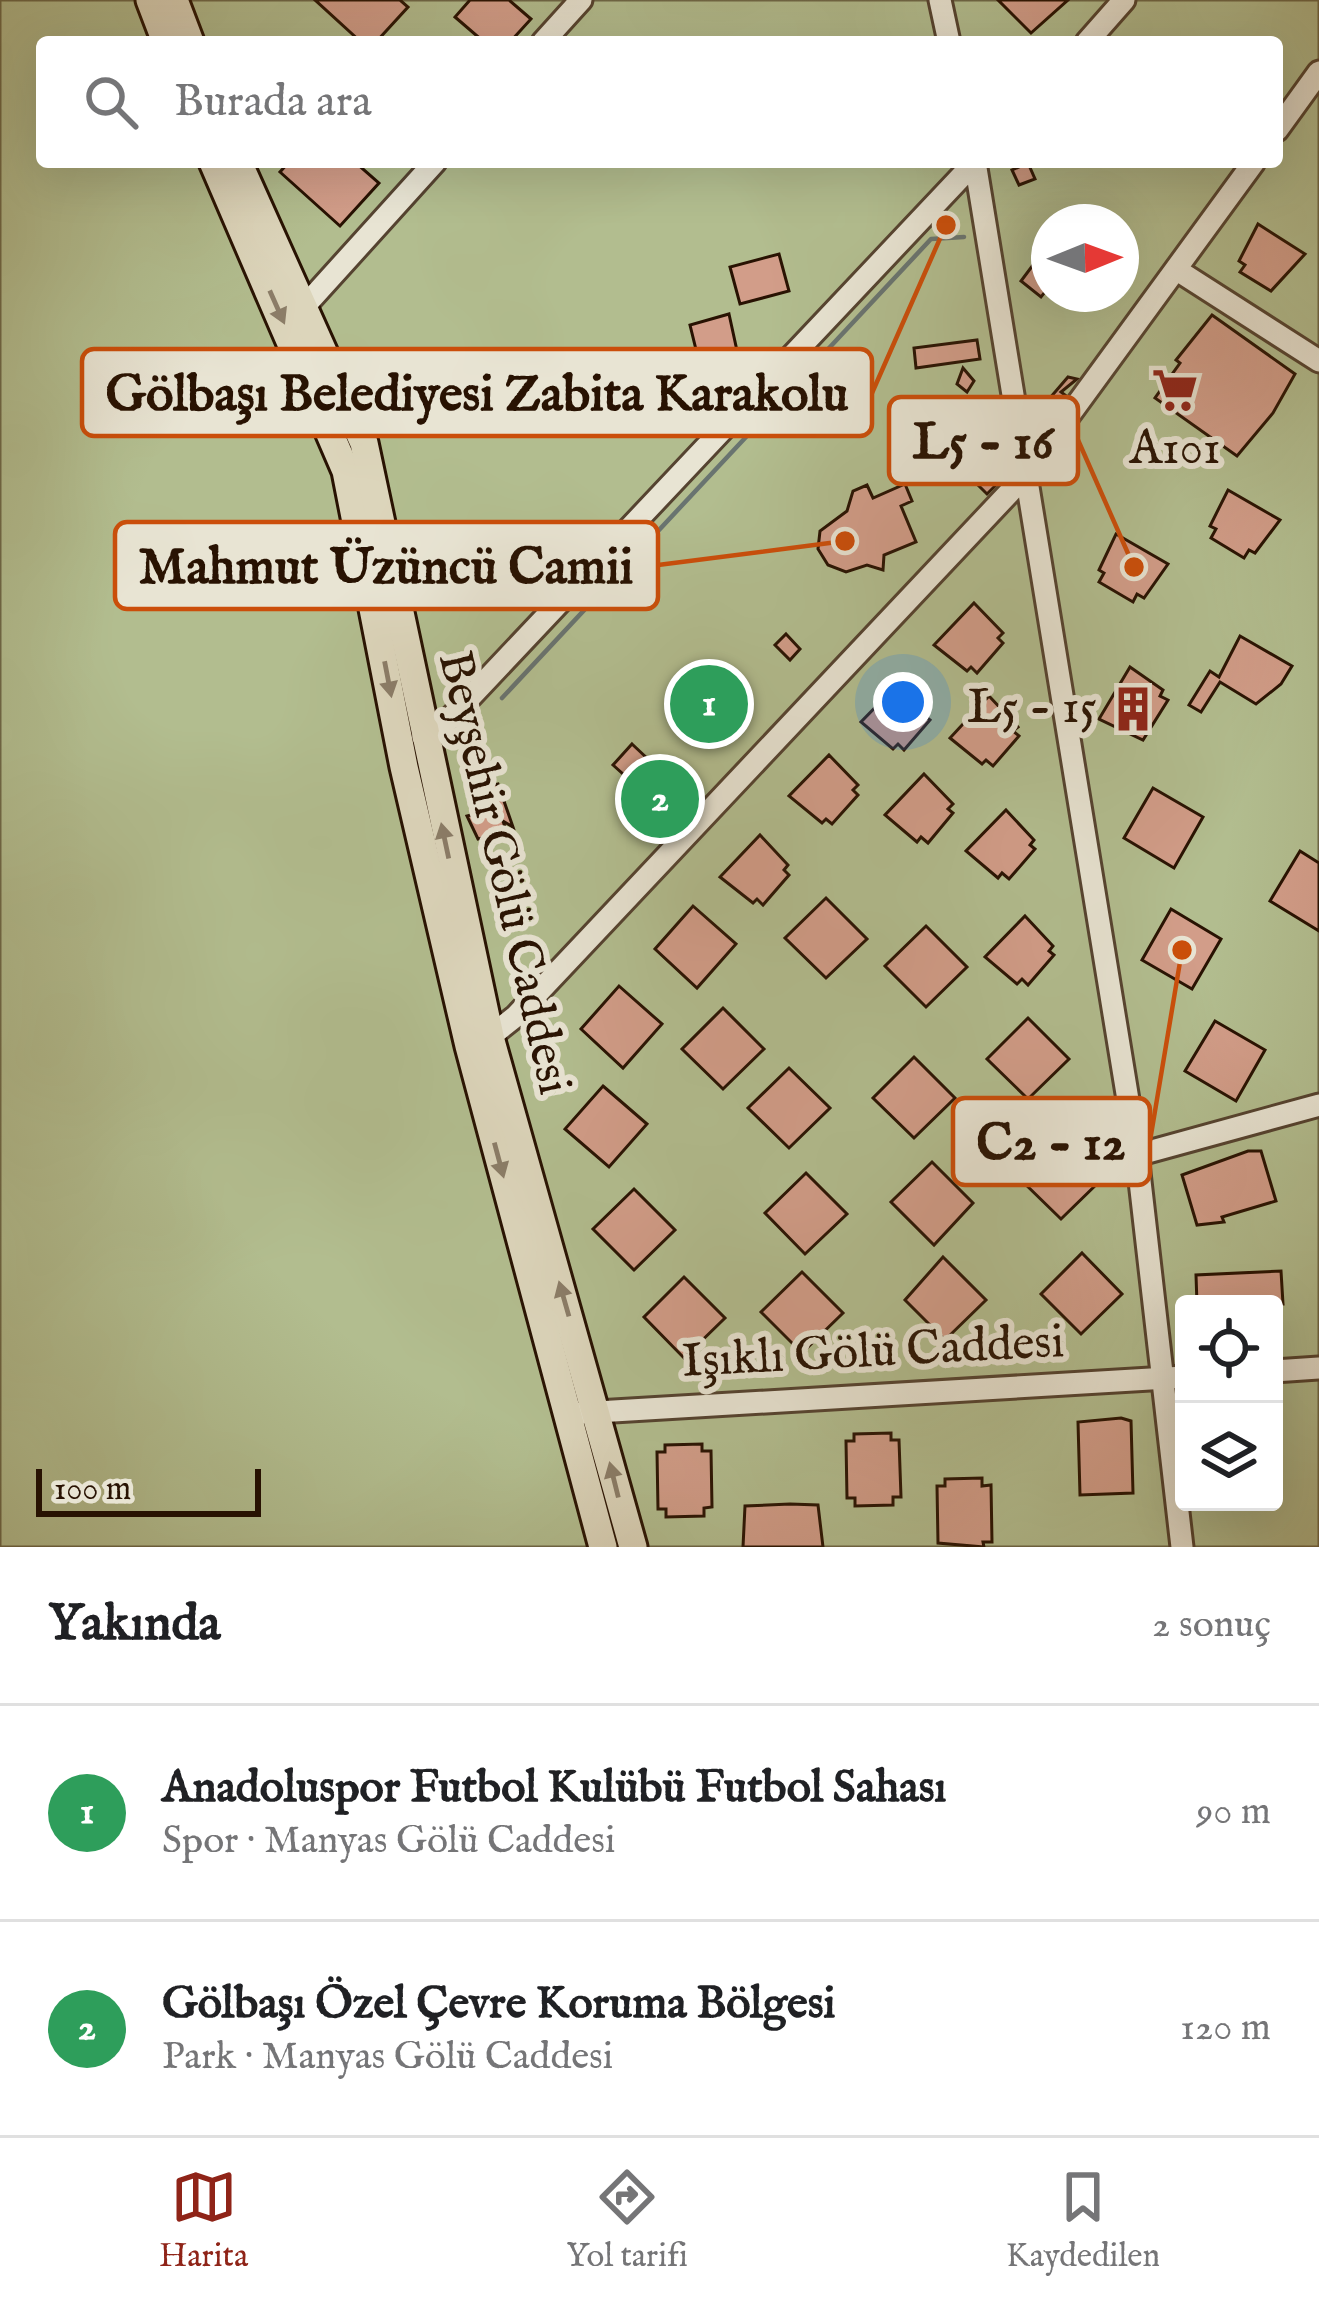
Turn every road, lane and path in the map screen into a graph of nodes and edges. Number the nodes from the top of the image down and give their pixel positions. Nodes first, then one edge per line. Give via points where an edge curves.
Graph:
1 (150, 0) edge
2 (174, 0) edge
3 (581, 0) edge
4 (940, 0) edge
5 (1124, 0) edge
6 (164, 36) edge
7 (188, 36) edge
8 (548, 36) edge
9 (948, 36) edge
10 (1092, 36) edge
11 (1318, 75) edge
12 (1283, 122) edge
13 (216, 168) edge
14 (241, 168) edge
15 (430, 168) edge
16 (969, 168) edge
17 (976, 168) edge
18 (1250, 168) edge
19 (1177, 270) junction
20 (303, 308) junction
21 (1319, 361) edge
22 (1024, 477) junction
23 (414, 742) junction
24 (480, 1044) junction
25 (1319, 1105) edge
26 (1137, 1155) junction
27 (1319, 1368) edge
28 (1283, 1370) edge
29 (1173, 1377) edge
30 (596, 1412) junction
31 (566, 1413) junction
32 (603, 1547) edge
33 (633, 1547) edge
34 (1182, 1547) edge

1 - 6 main road
2 - 7 main road
3 - 8 street
4 - 9 street
5 - 10 street
11 - 12 street
13 -> 23 main road via 339,446
14 - 20 main road, Beyşehir Gölü Caddesi
15 - 20 street
16 - 23 street via 442,727
17 - 22 street
18 - 19 street
19 - 21 street
19 - 22 street
20 - 23 main road, Beyşehir Gölü Caddesi via 364,443
22 - 24 street
22 - 26 street
23 - 24 main road, Beyşehir Gölü Caddesi
30 -> 24 main road, Beyşehir Gölü Caddesi
24 -> 31 main road
25 - 26 street
26 - 29 street
27 - 28 street
29 - 30 street, Işıklı Gölü Caddesi
29 - 34 street
30 - 31 street, Işıklı Gölü Caddesi
33 -> 30 main road, Beyşehir Gölü Caddesi
31 - 32 main road

